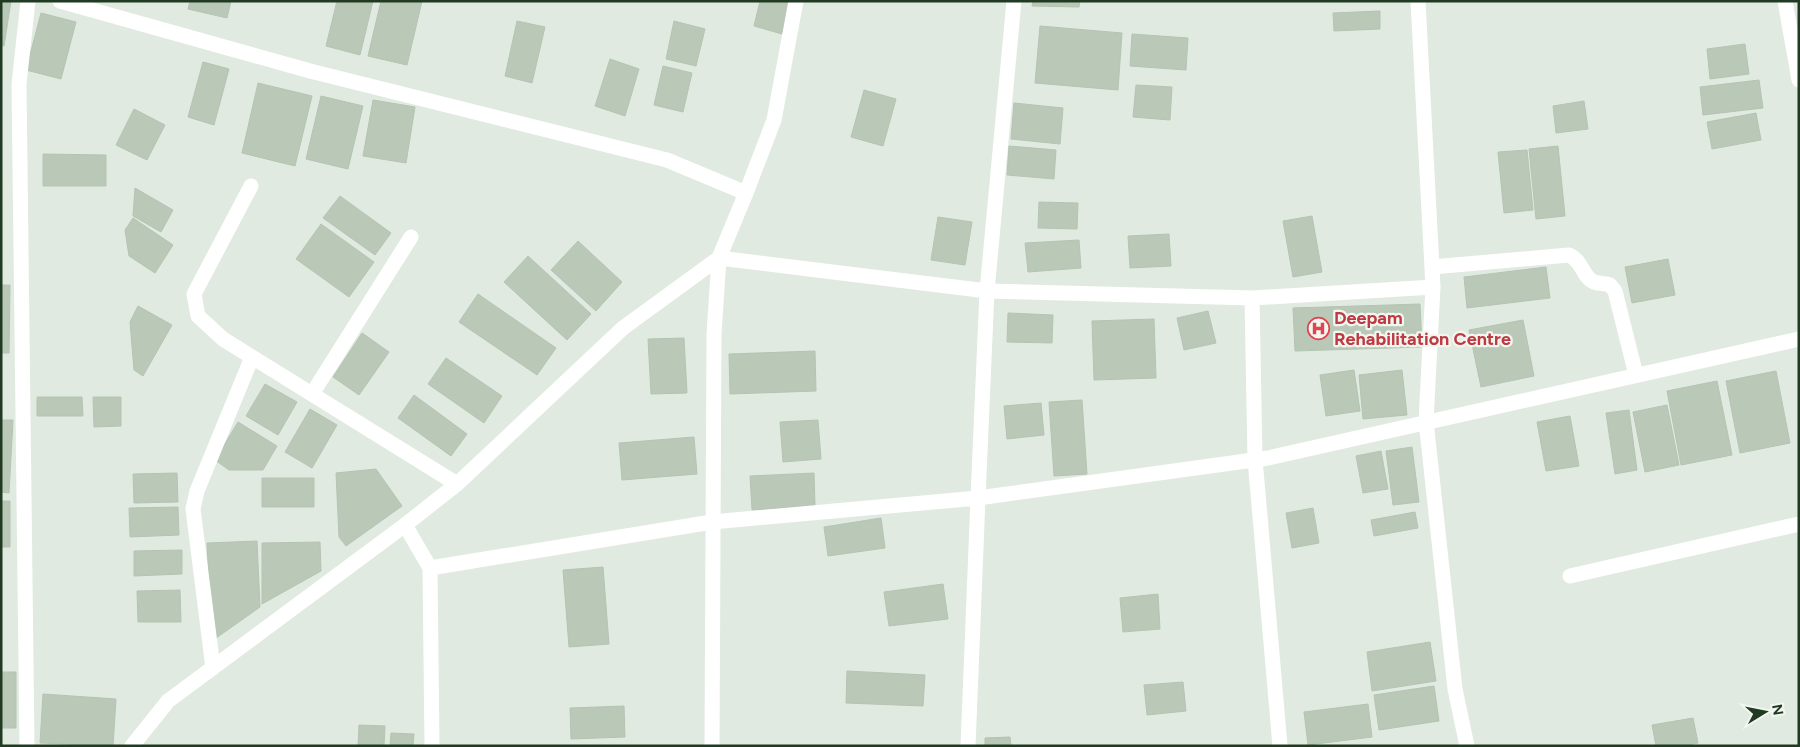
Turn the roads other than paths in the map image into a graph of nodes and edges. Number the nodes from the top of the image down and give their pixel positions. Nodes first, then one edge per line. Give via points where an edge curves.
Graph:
1 (28, 1) edge
2 (60, 1) edge
3 (796, 1) edge
4 (1014, 1) edge
5 (1418, 1) edge
6 (1785, 1) edge
7 (1796, 53) edge
8 (1799, 80) edge
9 (251, 186) dead end
10 (746, 193) junction
11 (410, 237) dead end
12 (719, 258) junction
13 (1432, 267) junction
14 (1432, 287) junction
15 (987, 291) junction
16 (1252, 298) junction
17 (1799, 339) edge
18 (252, 357) junction
19 (1636, 375) junction
20 (312, 394) junction
21 (1426, 421) junction
22 (1255, 459) junction
23 (456, 484) junction
24 (978, 498) junction
25 (712, 522) junction
26 (1799, 524) edge
27 (405, 525) junction
28 (430, 568) junction
29 (1570, 576) dead end
30 (213, 668) junction
31 (27, 746) edge
32 (132, 746) edge
33 (432, 746) edge
34 (712, 746) edge
35 (968, 746) edge
36 (1280, 746) edge
37 (1467, 746) edge

1 - 31 street via 19,84
2 - 10 street via 310,71 667,160
3 - 10 street via 774,120
4 - 15 street
5 - 13 street
6 - 7 street
7 - 8 street
9 - 18 street via 194,294 198,316 223,339
10 - 12 street
11 - 20 street
12 - 15 street
12 - 23 street via 623,328
12 - 25 street via 714,334
13 - 14 street
13 - 19 street via 1570,255 1577,258 1588,278 1610,285 1615,291
14 - 16 street
14 - 21 street
15 - 16 street
15 - 24 street
16 - 22 street
17 - 19 street
18 - 20 street
18 - 30 street via 197,491 193,509
19 - 21 street
20 - 23 street
21 - 22 street
21 - 37 street via 1455,689
22 - 24 street
22 - 36 street
23 - 27 street
24 - 25 street
24 - 35 street
25 - 28 street
25 - 34 street
26 - 29 street
27 - 28 street
27 - 30 street
28 - 33 street
30 - 32 street via 168,701

